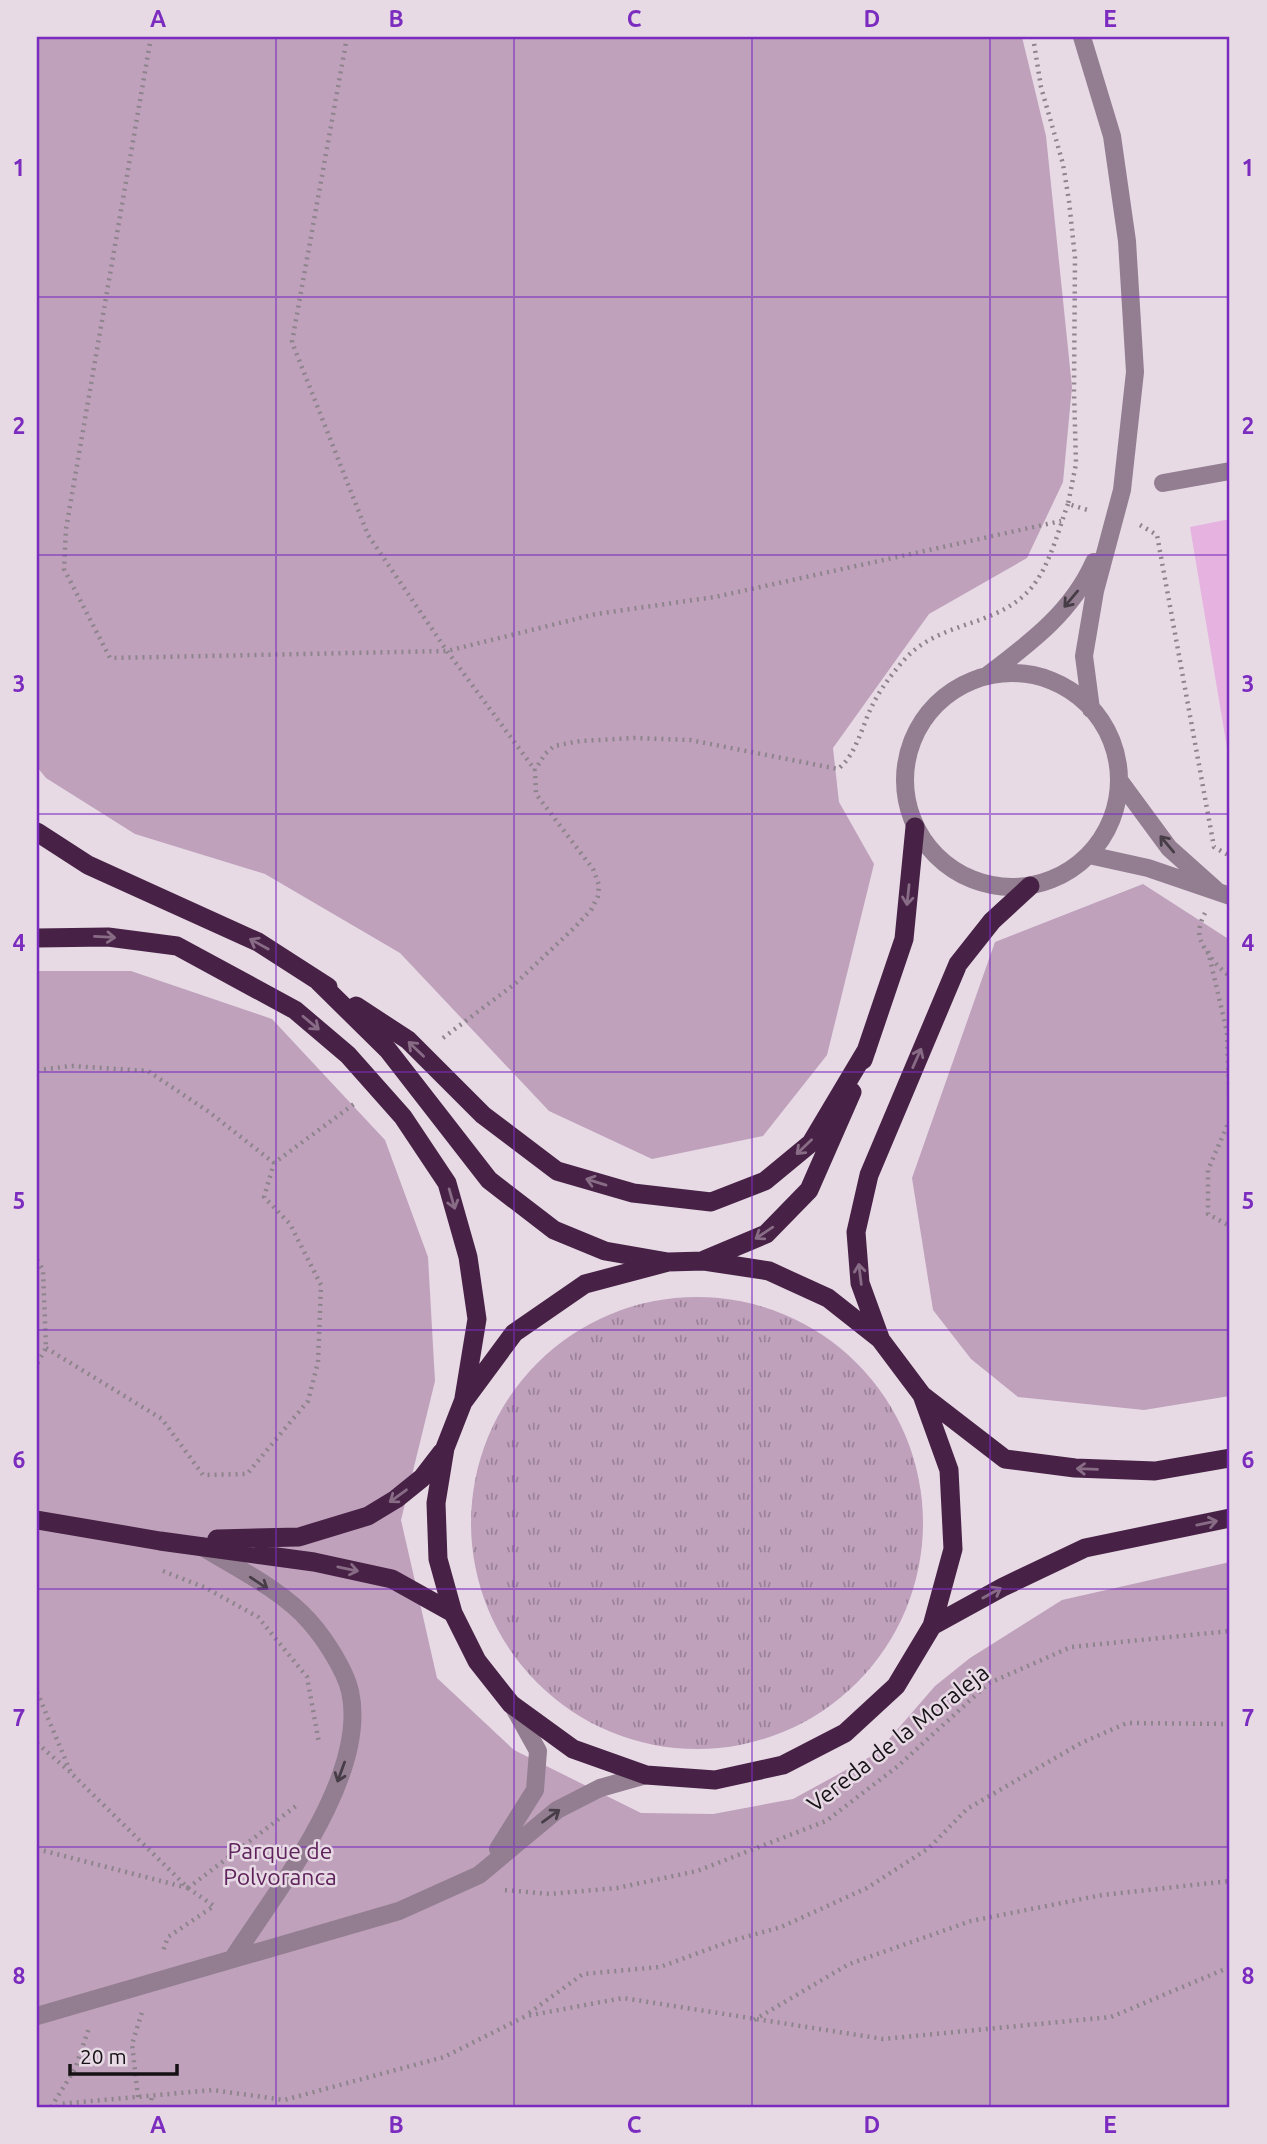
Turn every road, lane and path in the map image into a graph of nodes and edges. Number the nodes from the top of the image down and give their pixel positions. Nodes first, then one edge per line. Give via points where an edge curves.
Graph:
1 (151, 37) edge
2 (347, 37) edge
3 (1082, 37) edge
4 (1230, 471) edge
5 (1163, 483) dead end
6 (1068, 504) dead end
7 (1114, 517) junction
8 (1061, 521) junction
9 (447, 651) junction
10 (988, 676) junction
11 (1091, 709) junction
12 (536, 769) junction
13 (1119, 780) junction
14 (915, 827) junction
15 (37, 832) edge
16 (1089, 855) junction
17 (1030, 887) junction
18 (1223, 893) edge
19 (37, 938) edge
20 (1208, 951) junction
21 (1230, 976) edge
22 (317, 980) junction
23 (475, 1015) dead end
24 (867, 1049) junction
25 (37, 1070) edge
26 (1230, 1117) edge
27 (1230, 1226) edge
28 (37, 1260) edge
29 (704, 1261) junction
30 (668, 1262) junction
31 (880, 1339) junction
32 (46, 1348) junction
33 (37, 1364) edge
34 (922, 1395) junction
35 (463, 1402) junction
36 (445, 1448) junction
37 (1230, 1458) edge
38 (1230, 1518) edge
39 (37, 1520) edge
40 (160, 1541) junction
41 (201, 1546) junction
42 (157, 1569) dead end
43 (453, 1613) junction
44 (932, 1626) junction
45 (1230, 1631) edge
46 (37, 1692) edge
47 (511, 1704) junction
48 (1230, 1724) edge
49 (37, 1743) edge
50 (316, 1756) dead end
51 (71, 1773) junction
52 (646, 1776) junction
53 (300, 1804) dead end
54 (38, 1849) edge
55 (473, 1877) junction
56 (1230, 1881) edge
57 (188, 1888) junction
58 (233, 1958) junction
59 (1230, 1968) edge
60 (150, 1983) junction
61 (100, 1998) junction
62 (37, 2016) edge
63 (526, 2016) junction
64 (754, 2020) junction
65 (152, 2096) junction
66 (138, 2097) junction
67 (51, 2107) edge
68 (58, 2107) edge
69 (150, 2107) edge

1 - 9 path via 66,529 64,569 110,658
2 - 9 path via 292,342 368,536
3 - 7 street via 1112,136 1135,372 1122,490
4 - 5 street
6 - 8 path
7 -> 10 street via 1084,583 1043,632
7 - 11 street via 1084,656
8 - 9 path via 715,597 596,614
8 - 12 path via 1033,586 1017,602 1000,614 926,641 888,678 849,760 838,769 690,740 635,738 554,746
9 - 12 path
10 - 11 street via 1016,673 1044,678 1070,690
10 - 14 street via 958,687 933,707 915,734 906,764 905,796
11 - 13 street via 1107,730
12 - 23 path via 536,794 593,869 598,895 575,927
13 - 16 street via 1105,833
18 -> 13 street via 1169,848
14 - 17 street via 934,855 962,876 995,887
14 -> 24 highway via 904,939
22 -> 15 highway via 258,942 88,864
16 - 17 street via 1062,876
16 - 18 street via 1148,868
31 -> 17 highway via 860,1283 856,1232 869,1175 957,964 992,921
18 - 20 path via 1200,921 1200,939
19 -> 35 highway via 108,937 177,946 295,1010 348,1055 403,1117 447,1183 468,1257 477,1319
20 - 21 path
20 - 26 path via 1227,1032
24 -> 22 highway via 811,1143 765,1181 711,1202 633,1194 557,1171 483,1115 408,1040
22 - 30 highway via 388,1050 489,1181 554,1230 605,1251
24 -> 29 highway via 846,1110 809,1190 766,1234
25 - 32 path via 72,1066 148,1071 209,1112 274,1163 264,1197 290,1224 321,1285 318,1362 308,1401 247,1474 203,1475 162,1419
26 - 27 path via 1208,1170 1208,1214
28 - 32 path via 43,1269
29 - 30 highway
29 - 31 highway via 768,1271 793,1282 828,1298
30 - 35 highway via 585,1284 514,1333
31 - 34 highway
32 - 33 path
37 -> 34 highway via 1155,1471 1005,1459
34 - 44 highway via 949,1470 953,1536
35 - 36 highway
36 -> 40 highway via 422,1478 396,1499 368,1516 334,1528 299,1537
36 - 43 highway via 436,1503 438,1559
44 -> 38 highway via 1085,1548
39 - 40 highway
40 - 41 highway
41 -> 43 highway via 392,1579
41 -> 58 street via 310,1622 350,1690 352,1731 344,1770 311,1839
42 - 50 path via 206,1588 258,1617 307,1677 319,1744
43 - 47 highway via 477,1661
44 - 52 highway via 896,1686 845,1733 783,1765 715,1780
45 - 55 path, Vereda de la Moraleja via 1071,1647 989,1683 898,1766 826,1821 697,1871 617,1888 549,1894 484,1888
46 - 51 path
47 - 52 highway via 573,1749
47 - 55 street via 538,1751 536,1790 505,1840
48 - 63 path via 1127,1723 1081,1743 967,1810 929,1848 867,1888 781,1927 660,1967 583,1975
49 - 51 path
51 - 57 path
55 -> 52 street via 557,1810 600,1787
53 - 57 path
54 - 57 path
55 - 58 street via 398,1911
56 - 64 path via 1102,1895 971,1921 849,1964
57 - 60 path via 214,1906 168,1937
58 - 60 street
59 - 64 path via 1111,2017 883,2039
60 - 61 street
60 - 66 path via 132,2044
61 - 62 street
61 - 67 path via 75,2069
63 - 64 path via 623,1998
63 - 65 path via 444,2057 284,2100 213,2090
65 - 66 path
65 - 69 path
66 - 68 path

